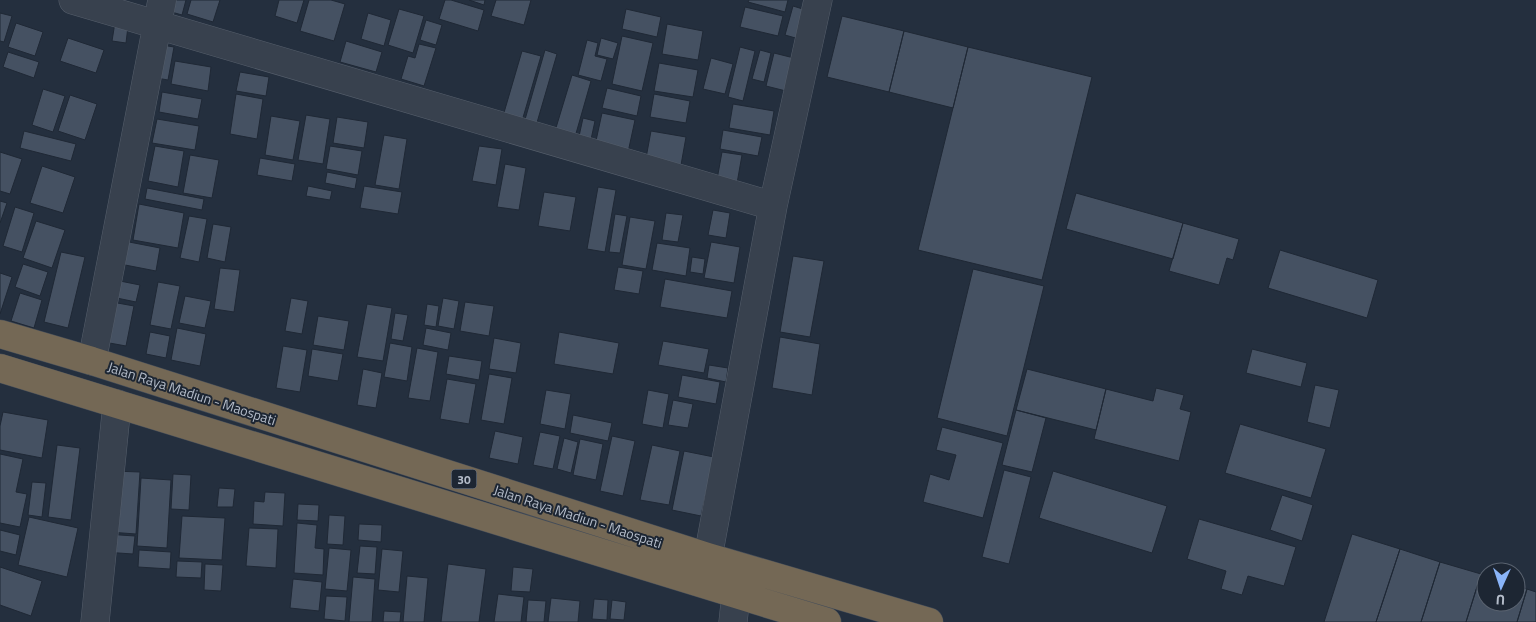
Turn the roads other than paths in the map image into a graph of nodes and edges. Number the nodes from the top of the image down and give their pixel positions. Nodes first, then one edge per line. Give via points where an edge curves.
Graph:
1 (73, 0) edge
2 (818, 0) edge
3 (160, 12) edge
4 (774, 206) junction
5 (0, 334) edge
6 (92, 361) junction
7 (0, 368) edge
8 (117, 404) junction
9 (317, 433) junction
10 (315, 464) junction
11 (708, 557) junction
12 (736, 594) junction
13 (95, 622) edge
14 (733, 622) edge
15 (826, 622) edge
16 (929, 622) edge

1 - 3 street
2 - 4 street
3 - 4 street
3 - 6 street
4 - 11 street
5 - 6 highway, Jalan Raya Madiun - Maospati / 30
6 - 9 highway, Jalan Raya Madiun - Maospati / 30
7 - 8 highway, Jalan Raya Madiun - Maospati / 30
8 - 10 highway, Jalan Raya Madiun - Maospati / 30
8 - 13 street
9 - 10 highway
9 - 11 highway, Jalan Raya Madiun - Maospati / 30
10 - 12 highway, Jalan Raya Madiun - Maospati / 30
11 - 16 highway, Jalan Raya Madiun - Maospati / 30
12 - 14 street
12 - 15 highway, Jalan Raya Madiun - Maospati / 30

